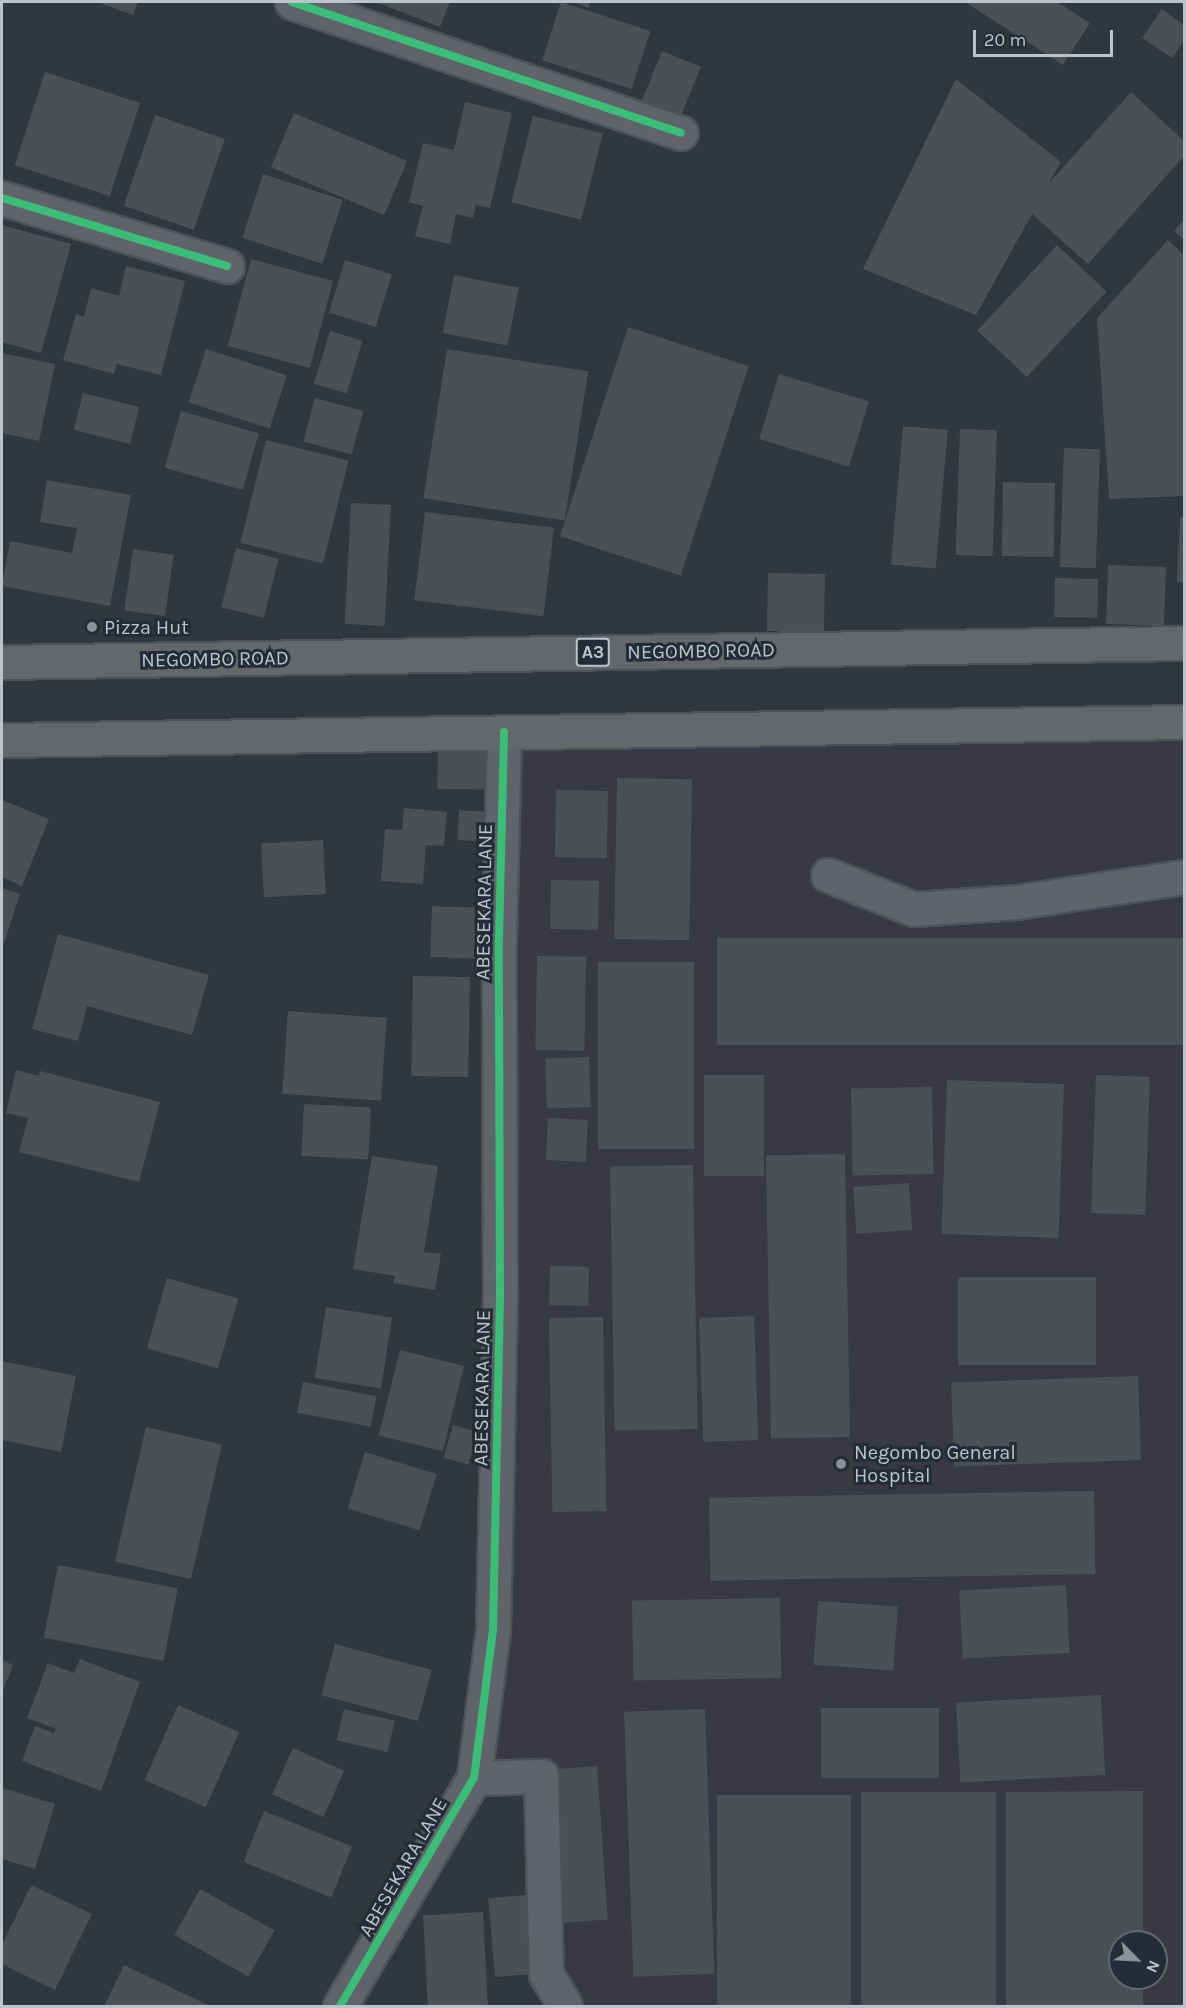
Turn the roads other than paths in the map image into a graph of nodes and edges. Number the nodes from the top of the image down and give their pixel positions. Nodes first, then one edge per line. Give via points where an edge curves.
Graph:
1 (292, 2) edge
2 (681, 133) dead end
3 (2, 198) edge
4 (227, 266) dead end
5 (1185, 643) edge
6 (2, 662) edge
7 (1185, 722) edge
8 (504, 732) junction
9 (2, 740) edge
10 (828, 875) dead end
11 (1185, 877) edge
12 (474, 1778) junction
13 (340, 2007) edge
14 (565, 2007) edge

1 - 2 street
3 - 4 street
5 - 6 highway, NEGOMBO ROAD / A3
7 - 8 highway
8 - 9 highway
8 - 12 street, ABESEKARA LANE via 499,939 501,1298 493,1630
10 - 11 street via 914,909 1005,903
12 - 13 street, ABESEKARA LANE
12 - 14 street via 541,1776 546,1974

